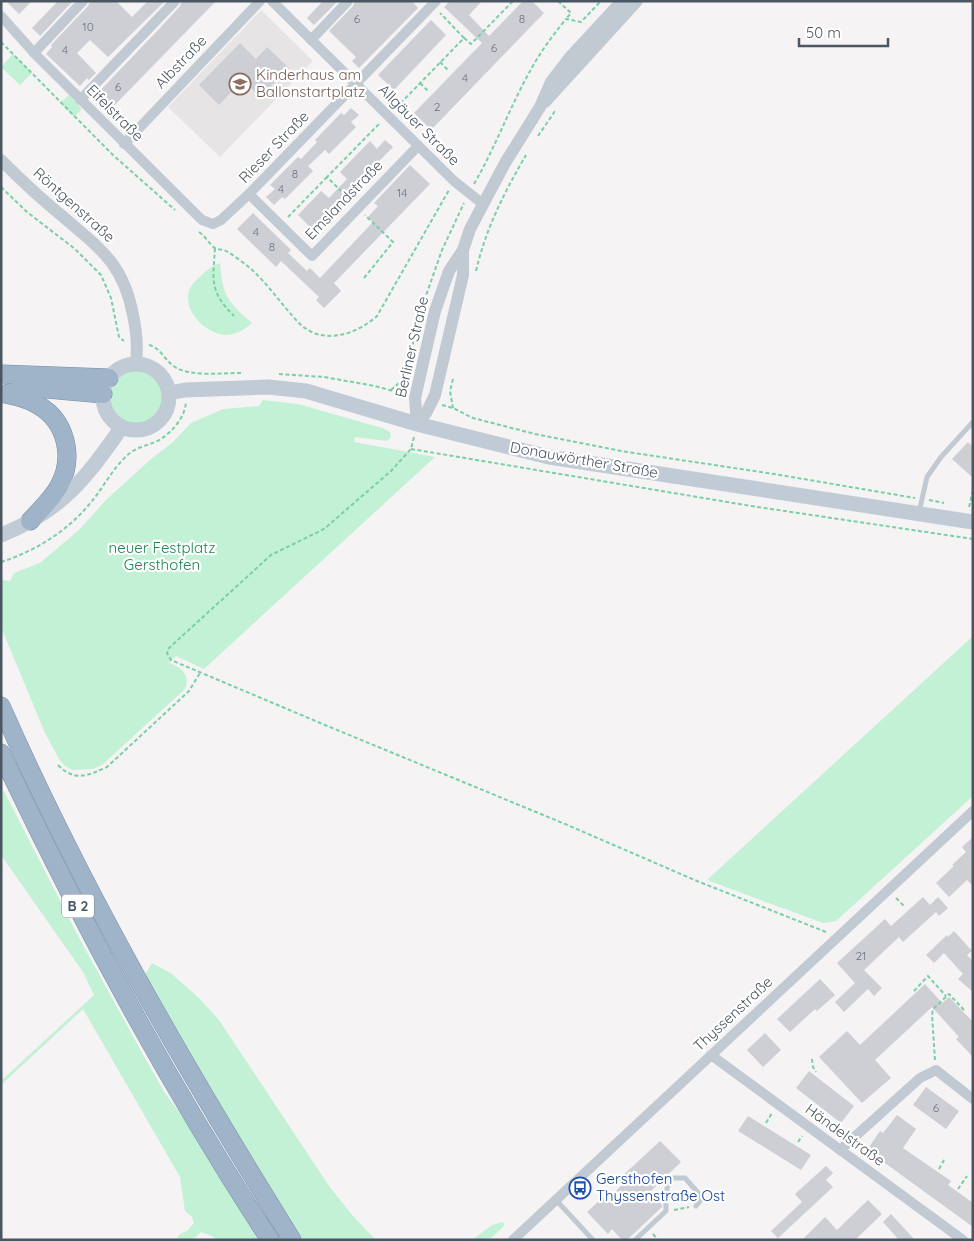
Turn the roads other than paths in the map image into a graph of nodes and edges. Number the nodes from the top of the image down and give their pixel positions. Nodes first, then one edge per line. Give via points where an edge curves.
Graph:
1 (83, 1) edge
2 (175, 1) edge
3 (260, 1) edge
4 (272, 1) edge
5 (348, 1) edge
6 (622, 1) edge
7 (637, 1) edge
8 (434, 3) edge
9 (1, 16) edge
10 (311, 40) junction
11 (34, 53) junction
12 (356, 84) junction
13 (80, 100) junction
14 (540, 107) junction
15 (124, 144) junction
16 (418, 146) junction
17 (1, 160) edge
18 (249, 194) junction
19 (482, 204) junction
20 (213, 224) joint
21 (463, 250) junction
22 (136, 364) junction
23 (1, 374) edge
24 (106, 386) junction
25 (169, 393) junction
26 (3, 394) edge
27 (973, 422) edge
28 (417, 424) junction
29 (122, 427) junction
30 (918, 514) junction
31 (30, 521) junction
32 (973, 522) edge
33 (1, 535) edge
34 (1, 706) edge
35 (1, 753) edge
36 (1, 769) edge
37 (20, 792) junction
38 (973, 811) edge
39 (711, 1055) junction
40 (973, 1099) edge
41 (840, 1150) junction
42 (556, 1200) junction
43 (696, 1206) road end
44 (270, 1240) edge
45 (292, 1240) edge
46 (513, 1240) edge
47 (593, 1240) edge
48 (635, 1240) edge
49 (963, 1240) edge

1 - 11 street
2 - 13 street
3 - 15 street, Albstraße
4 - 10 street, Allgäuer Straße
5 - 10 street
6 - 14 street, Berliner Straße via 556,75
7 - 14 street, Berliner Straße
8 - 12 street, Rieser Straße
9 - 11 street, Eifelstraße
10 - 12 street, Allgäuer Straße
11 - 13 street, Eifelstraße
12 - 16 street, Allgäuer Straße
12 - 18 street, Rieser Straße
13 - 15 street, Eifelstraße
14 - 19 street, Berliner Straße
15 - 20 street, Eifelstraße via 202,220
16 - 18 street, Emslandstraße via 312,256
16 - 19 street, Allgäuer Straße
17 - 22 street, Röntgenstraße via 97,245 116,268 127,288 138,343
18 - 20 street, Rieser Straße
19 - 21 street, Berliner Straße
21 - 28 street, Berliner Straße via 463,275 436,395
21 - 28 street, Berliner Straße via 449,270 430,330 415,398
22 - 24 main road via 122,367
22 - 25 main road via 150,367 160,374
23 - 24 highway
24 - 26 highway via 36,388
24 - 29 main road via 106,411
25 - 28 main road, Donauwörther Straße via 268,387 306,391
25 - 29 main road via 166,412 155,425 138,430
26 - 31 highway via 31,401 48,412 67,443 67,466 60,486
27 - 30 lane via 927,477
28 - 30 main road, Donauwörther Straße via 549,457
29 - 31 main road via 69,494
30 - 32 main road, Donauwörther Straße
31 - 33 main road
34 - 45 highway, B 2 via 99,908 153,1008
35 - 37 highway, B 2
36 - 37 highway
37 - 44 highway, B 2 via 138,1019
38 - 39 street, Thyssenstraße
39 - 41 street, Händelstraße
39 - 42 street, Thyssenstraße
40 - 41 street via 936,1070 920,1078
41 - 49 street, Händelstraße
42 - 46 street, Thyssenstraße
42 - 47 lane
43 - 48 lane via 702,1200 700,1195 685,1178 673,1178 666,1190 666,1211

